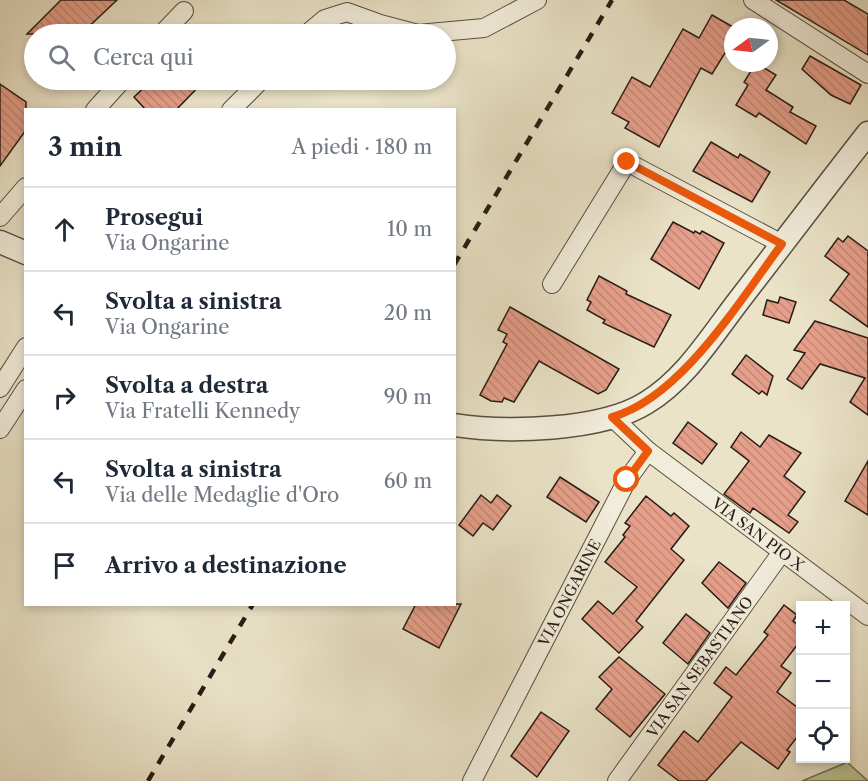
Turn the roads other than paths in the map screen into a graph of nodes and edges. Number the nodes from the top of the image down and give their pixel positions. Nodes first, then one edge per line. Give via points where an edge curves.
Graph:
1 (537, 0) edge
2 (753, 0) edge
3 (184, 11) dead end
4 (172, 24) edge
5 (320, 24) edge
6 (380, 24) edge
7 (456, 30) edge
8 (868, 74) edge
9 (113, 90) edge
10 (251, 90) edge
11 (97, 108) edge
12 (233, 108) edge
13 (868, 133) edge
14 (24, 189) edge
15 (0, 217) edge
16 (0, 242) edge
17 (782, 244) junction
18 (24, 253) edge
19 (552, 284) dead end
20 (24, 350) edge
21 (0, 388) edge
22 (24, 392) edge
23 (612, 417) junction
24 (456, 425) edge
25 (0, 429) edge
26 (648, 451) junction
27 (782, 552) junction
28 (868, 616) edge
29 (472, 781) edge
30 (617, 781) edge

1 - 7 street via 483,28
2 - 8 street
3 - 4 street
5 - 6 street via 347,12
9 - 11 street
10 - 12 street
13 - 17 street
14 - 15 street
16 - 18 street
17 - 19 street via 627,162
17 - 23 street via 686,369 647,403
20 - 21 street
22 - 25 street
23 - 24 street via 527,427
23 - 26 street
26 - 27 street, VIA SAN PIO X
26 - 29 street, VIA ONGARINE via 627,480
27 - 28 street, VIA SAN PIO X
27 - 30 street, VIA SAN SEBASTIANO

